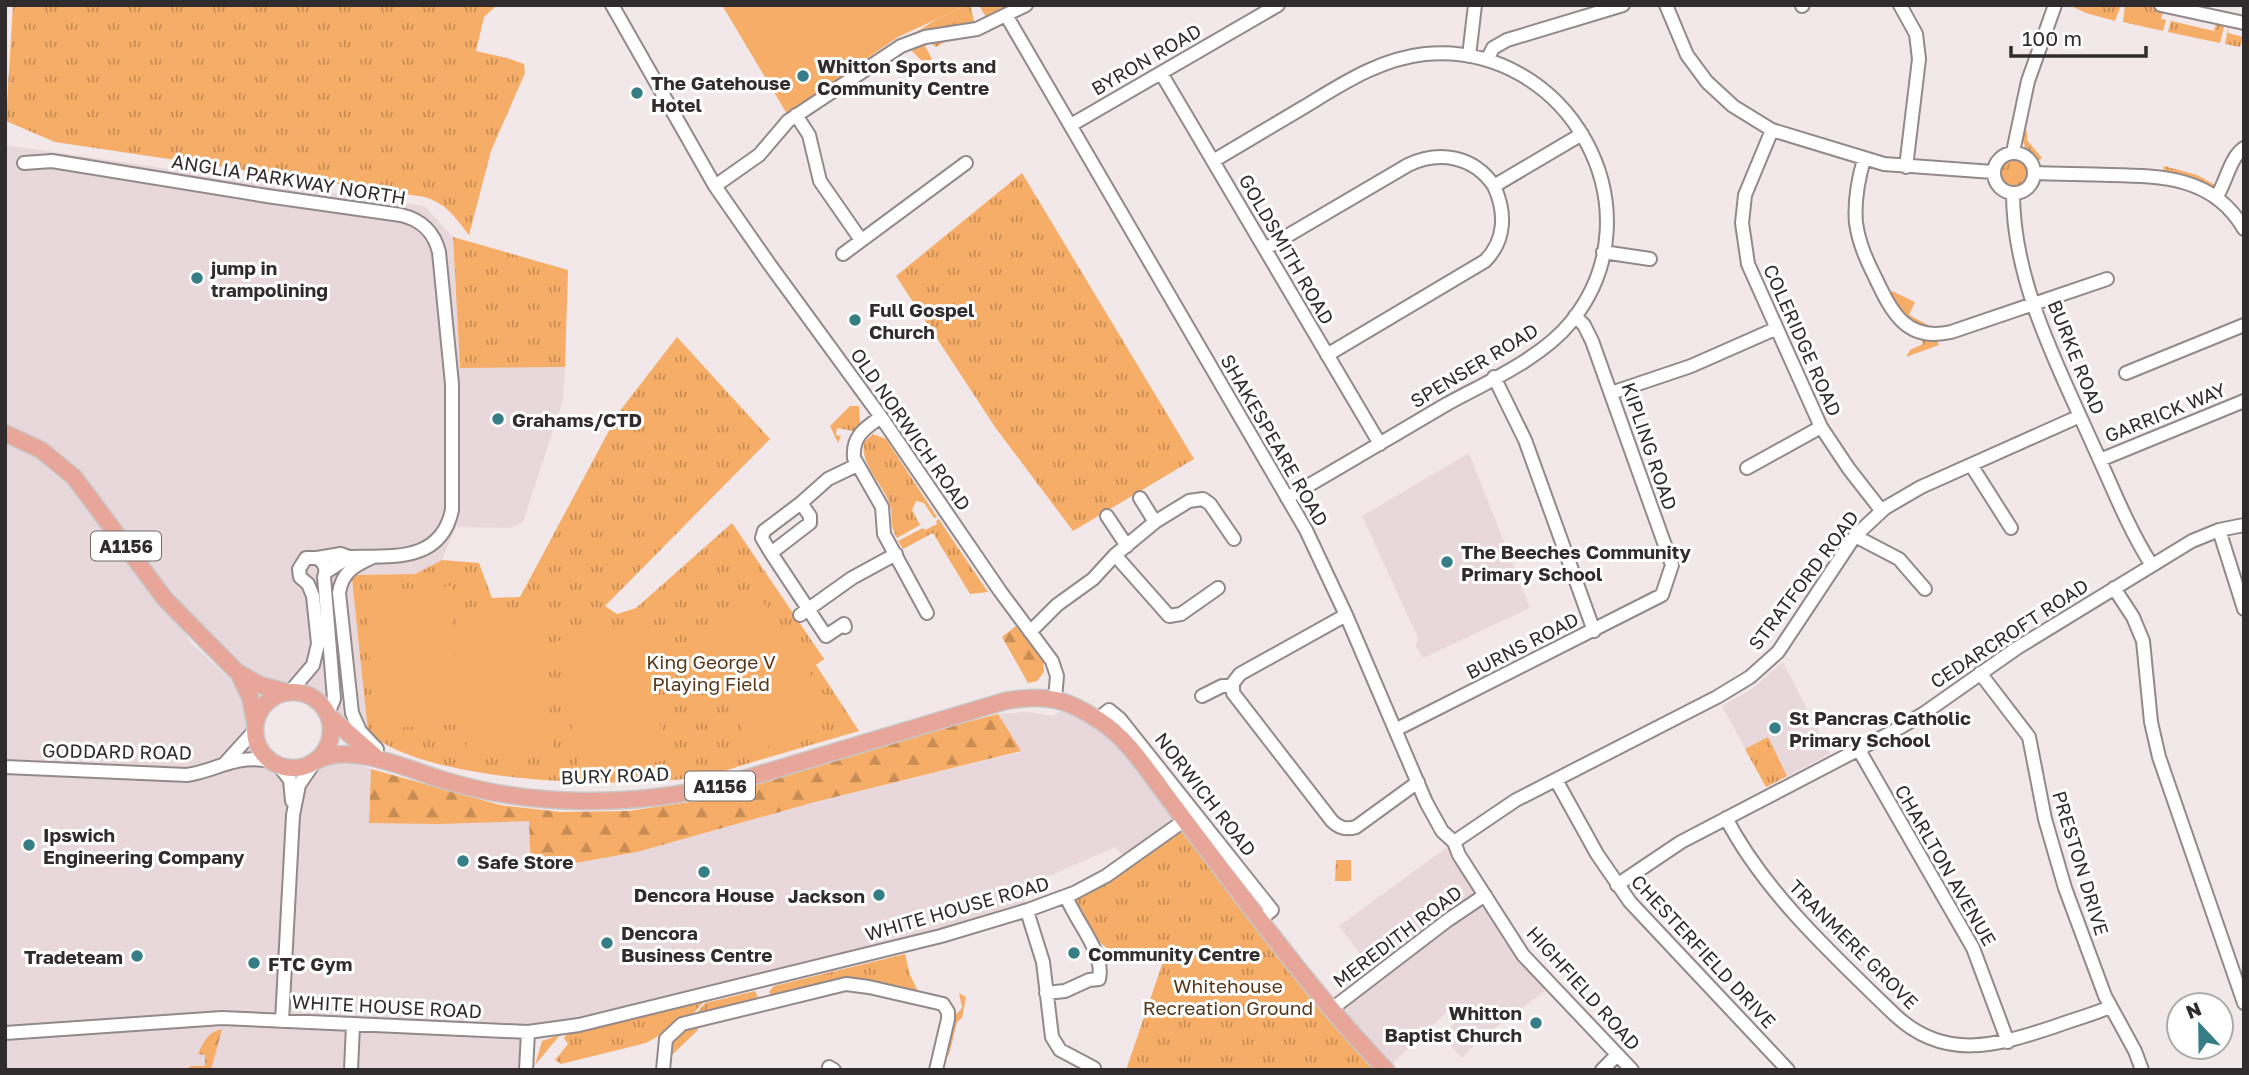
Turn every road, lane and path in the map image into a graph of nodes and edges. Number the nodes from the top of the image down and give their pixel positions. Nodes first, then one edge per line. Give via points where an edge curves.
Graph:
1 (612, 5) edge
2 (1026, 5) edge
3 (1278, 5) edge
4 (1475, 5) edge
5 (1623, 5) edge
6 (1666, 5) edge
7 (1900, 5) edge
8 (2055, 5) edge
9 (2161, 5) edge
10 (1006, 15) junction
11 (2244, 23) edge
12 (1468, 56) junction
13 (1487, 60) junction
14 (1161, 73) junction
15 (796, 115) junction
16 (1070, 125) junction
17 (1772, 130) junction
18 (1582, 134) junction
19 (2244, 148) edge
20 (2014, 152) junction
21 (1864, 159) junction
22 (1213, 161) junction
23 (24, 163) dead end
24 (967, 163) dead end
25 (1906, 167) junction
26 (1993, 173) junction
27 (2034, 173) junction
28 (715, 186) junction
29 (1494, 186) junction
30 (2013, 193) junction
31 (2216, 198) junction
32 (2244, 229) edge
33 (861, 240) junction
34 (1265, 249) junction
35 (1603, 252) junction
36 (844, 254) dead end
37 (1650, 259) dead end
38 (2107, 278) dead end
39 (2034, 303) junction
40 (1575, 316) junction
41 (2244, 325) edge
42 (1775, 328) junction
43 (1327, 355) junction
44 (2126, 373) dead end
45 (1494, 377) junction
46 (1611, 393) junction
47 (2244, 401) edge
48 (2081, 416) junction
49 (881, 417) junction
50 (1821, 427) junction
51 (5, 433) edge
52 (1380, 444) junction
53 (2100, 460) junction
54 (857, 465) junction
55 (1971, 465) junction
56 (1747, 468) dead end
57 (1287, 498) junction
58 (1140, 499) dead end
59 (801, 503) junction
60 (1881, 510) junction
61 (1107, 516) dead end
62 (1155, 522) junction
63 (2244, 525) edge
64 (2011, 528) dead end
65 (2219, 530) junction
66 (1856, 536) junction
67 (1234, 539) dead end
68 (1127, 546) junction
69 (771, 552) junction
70 (896, 554) junction
71 (1115, 555) junction
72 (349, 556) junction
73 (378, 556) junction
74 (317, 558) junction
75 (2151, 564) junction
76 (325, 575) junction
77 (308, 584) junction
78 (1218, 588) dead end
79 (2114, 588) junction
80 (1925, 590) dead end
81 (1663, 593) joint
82 (2244, 609) edge
83 (805, 612) junction
84 (927, 613) dead end
85 (1346, 615) junction
86 (845, 627) dead end
87 (1594, 631) junction
88 (1030, 632) junction
89 (237, 672) junction
90 (1980, 673) junction
91 (1232, 686) junction
92 (288, 692) junction
93 (1202, 696) dead end
94 (1055, 698) junction
95 (329, 715) junction
96 (1098, 719) junction
97 (255, 728) junction
98 (1395, 730) junction
99 (1859, 750) junction
100 (378, 759) junction
101 (226, 762) junction
102 (315, 762) junction
103 (275, 763) junction
104 (394, 764) junction
105 (5, 767) edge
106 (1556, 780) junction
107 (1418, 782) junction
108 (293, 815) junction
109 (1726, 818) junction
110 (1185, 820) junction
111 (1454, 842) junction
112 (1617, 885) junction
113 (1485, 895) junction
114 (1066, 896) junction
115 (1027, 911) junction
116 (1264, 923) junction
117 (761, 979) junction
118 (1046, 993) junction
119 (766, 1002) junction
120 (2244, 1003) edge
121 (2109, 1007) junction
122 (1333, 1009) junction
123 (282, 1021) junction
124 (353, 1025) junction
125 (528, 1032) junction
126 (5, 1034) edge
127 (2008, 1042) junction
128 (1617, 1055) junction
129 (1094, 1068) dead end
130 (351, 1070) edge
131 (526, 1070) edge
132 (663, 1070) edge
133 (936, 1070) edge
134 (1386, 1070) edge
135 (1602, 1070) edge
136 (1632, 1070) edge
137 (1788, 1070) edge
138 (2142, 1070) edge

1 - 28 street, OLD NORWICH ROAD
2 - 10 street
3 - 14 street, BYRON ROAD
4 - 12 street
5 - 13 street via 1507,40 1493,48
6 - 17 street via 1687,55 1707,82 1733,106
7 - 25 street via 1916,34 1919,59
8 - 20 street via 2028,81
9 - 11 street
10 - 15 street via 977,29 925,37 901,46
10 - 16 street, SHAKESPEARE ROAD
12 - 13 street, SPENSER ROAD
12 - 22 street, SPENSER ROAD via 1424,54 1378,66
13 - 18 street, SPENSER ROAD via 1542,88
14 - 16 street, BYRON ROAD
14 - 22 street, GOLDSMITH ROAD
15 - 28 street via 759,155
15 - 33 street via 809,135 820,181
16 - 57 street, SHAKESPEARE ROAD
17 - 21 street
17 - 42 street, COLERIDGE ROAD via 1745,195 1742,223 1748,264
18 - 29 street
18 - 35 street, SPENSER ROAD via 1597,163 1602,187
19 - 31 street via 2235,156
20 - 26 street via 1997,161
20 - 27 street via 2028,158
21 - 25 street
21 - 39 street via 1856,198 1859,239 1886,301 1905,324 1921,333 1944,333
22 - 34 street, GOLDSMITH ROAD
23 - 73 street, ANGLIA PARKWAY NORTH via 52,161 401,215 429,230 439,252 452,384 452,510 442,535 428,547
24 - 33 street
25 - 26 street
26 - 30 street via 1997,184
27 - 30 street via 2028,188
27 - 31 street via 2169,177
28 - 49 street, OLD NORWICH ROAD
29 - 34 street via 1484,173 1463,161 1423,158
29 - 43 street via 1503,221 1490,256
30 - 39 street, BURKE ROAD via 2018,253
31 - 32 street
33 - 36 street
34 - 43 street, GOLDSMITH ROAD
35 - 37 street
35 - 40 street, SPENSER ROAD via 1593,285
38 - 39 street
39 - 48 street, BURKE ROAD
40 - 45 street, SPENSER ROAD via 1552,341
40 - 46 street, KIPLING ROAD via 1590,335
41 - 44 street
42 - 46 street via 1691,366
42 - 50 street, COLERIDGE ROAD
43 - 52 street, GOLDSMITH ROAD
45 - 52 street, SPENSER ROAD
45 - 87 street via 1525,440
46 - 81 street, KIPLING ROAD via 1672,565
47 - 53 street, GARRICK WAY
48 - 53 street, BURKE ROAD
48 - 55 street, STRATFORD ROAD
49 - 54 street via 858,436 853,454
49 - 88 street, OLD NORWICH ROAD
50 - 56 street
50 - 60 street, COLERIDGE ROAD
51 - 89 main road, A1156 via 41,450 74,477 165,599
52 - 57 street, SPENSER ROAD
53 - 75 street, BURKE ROAD
54 - 59 street via 828,479
54 - 70 street via 882,507 882,528
55 - 60 street, STRATFORD ROAD
55 - 64 street
57 - 85 street, SHAKESPEARE ROAD
58 - 62 street
59 - 69 street via 764,531 762,538
59 - 69 street via 810,523
60 - 66 street, STRATFORD ROAD
61 - 68 street
62 - 67 street via 1189,501 1203,499 1214,507
62 - 68 street
63 - 65 street, CEDARCROFT ROAD
65 - 75 street, CEDARCROFT ROAD
65 - 82 street
66 - 80 street via 1899,559
66 - 106 street, STRATFORD ROAD via 1778,652 1750,677
68 - 71 street
69 - 83 street
70 - 83 street
70 - 84 street
71 - 78 street via 1169,616 1181,614
71 - 88 street
72 - 73 street, ANGLIA PARKWAY NORTH
72 - 74 street, ANGLIA PARKWAY NORTH
72 - 76 street
73 - 104 street via 350,569 339,593 352,713 364,736
74 - 76 street via 324,564
74 - 77 street via 306,558 300,565 300,577
75 - 79 street, CEDARCROFT ROAD
76 - 77 street via 317,584
76 - 95 street via 334,699
77 - 92 street via 315,604 317,649 313,665
79 - 90 street, CEDARCROFT ROAD
79 - 120 street via 2140,629 2158,757
81 - 87 street, BURNS ROAD
83 - 86 street via 826,636
85 - 91 street via 1240,674
85 - 98 street, SHAKESPEARE ROAD
87 - 98 street, BURNS ROAD
88 - 94 street, OLD NORWICH ROAD via 1055,666
89 - 92 main road via 260,685
89 - 97 main road via 253,705
90 - 99 street, CEDARCROFT ROAD
90 - 121 street, PRESTON DRIVE via 2029,737 2059,867
91 - 93 street
91 - 107 street via 1235,697 1339,826 1356,827
92 - 95 main road via 317,699
92 - 97 main road via 266,703
94 - 96 main road, NORWICH ROAD / A1156
94 - 104 main road, BURY ROAD / A1156 via 1024,697 992,704 727,784 644,798 575,800 512,794
95 - 100 main road, BURY ROAD
95 - 102 main road via 331,741
96 - 110 main road, NORWICH ROAD / A1156 via 1143,763
96 - 116 street, NORWICH ROAD via 1109,710 1120,719 1272,910
97 - 101 street, GODDARD ROAD
97 - 103 main road via 259,748
98 - 107 street, SHAKESPEARE ROAD
99 - 109 street, CEDARCROFT ROAD
99 - 127 street, CHARLTON AVENUE via 1966,935
100 - 102 main road, BURY ROAD via 332,754
100 - 104 main road, BURY ROAD / A1156
101 - 103 street, GODDARD ROAD via 251,758
101 - 105 street, GODDARD ROAD via 187,775
102 - 103 main road via 293,769
102 - 108 street via 299,785
103 - 108 street via 290,780
106 - 111 street, STRATFORD ROAD via 1496,812
106 - 112 street, CHESTERFIELD DRIVE
107 - 111 street, SHAKESPEARE ROAD via 1442,831
108 - 123 street
109 - 112 street, CEDARCROFT ROAD
109 - 127 street, TRANMERE GROVE via 1770,887 1902,1021 1949,1044
110 - 114 street, WHITE HOUSE ROAD via 1106,876
110 - 116 main road, NORWICH ROAD
111 - 113 street, SHAKESPEARE ROAD
112 - 137 street, CHESTERFIELD DRIVE
113 - 122 street, MEREDITH ROAD
113 - 128 street, HIGHFIELD ROAD via 1523,956
114 - 115 street, WHITE HOUSE ROAD
114 - 118 street via 1100,957 1101,971 1099,979
115 - 117 street, WHITE HOUSE ROAD
115 - 118 street via 1041,951
116 - 122 main road, NORWICH ROAD
117 - 119 street
117 - 125 street, WHITE HOUSE ROAD via 579,1025
118 - 129 street via 1055,1044
119 - 132 street via 674,1029 666,1039
119 - 133 street via 851,984 939,1002 947,1009 948,1018
121 - 127 street, TRANMERE GROVE
121 - 138 street, PRESTON DRIVE
122 - 134 main road, NORWICH ROAD
123 - 124 street, WHITE HOUSE ROAD
123 - 126 street, WHITE HOUSE ROAD via 222,1018
124 - 125 street, WHITE HOUSE ROAD
124 - 130 street
125 - 131 street
128 - 135 street
128 - 136 street, HIGHFIELD ROAD

